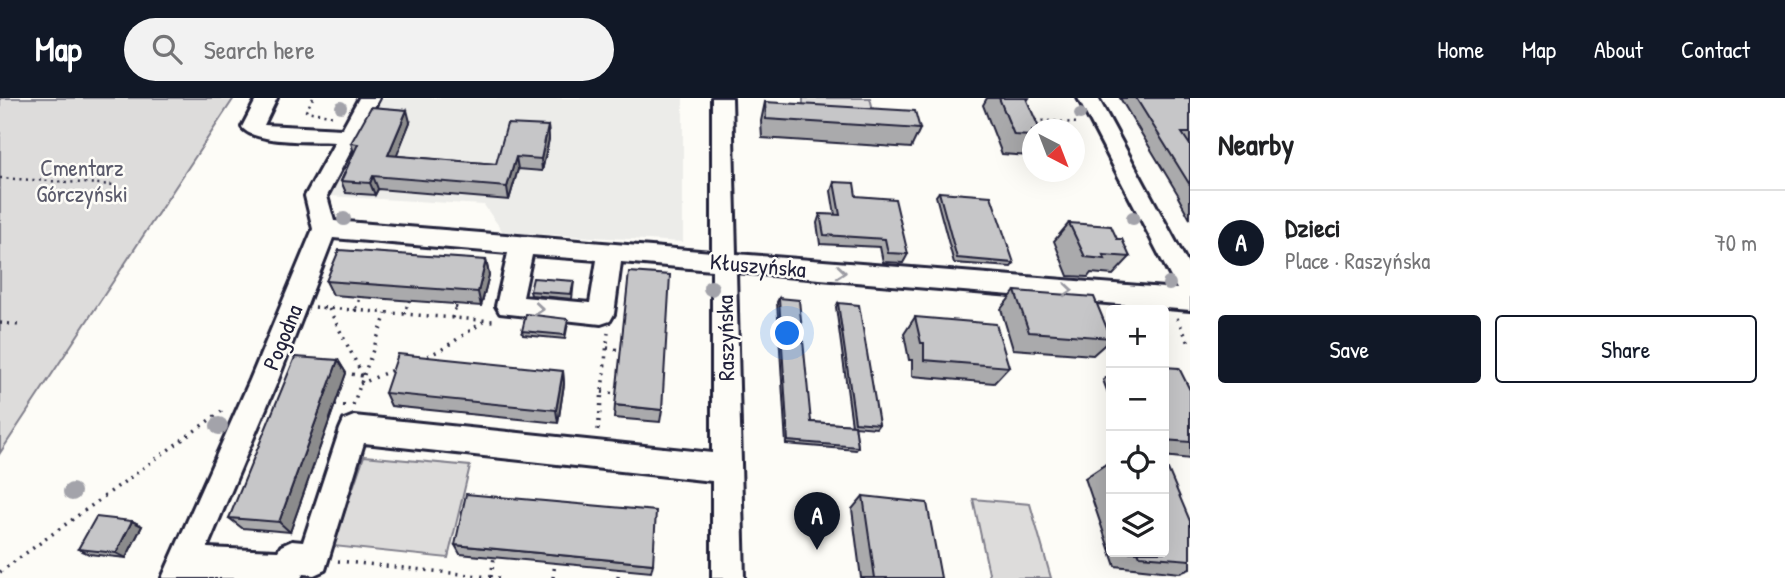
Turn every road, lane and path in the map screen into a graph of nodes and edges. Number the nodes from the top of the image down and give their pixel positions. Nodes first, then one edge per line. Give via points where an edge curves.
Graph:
1 (267, 98) edge
2 (313, 98) edge
3 (369, 98) edge
4 (722, 98) edge
5 (1088, 98) edge
6 (306, 111) dead end
7 (348, 136) junction
8 (0, 178) edge
9 (116, 185) dead end
10 (326, 229) junction
11 (522, 245) junction
12 (610, 252) junction
13 (724, 263) junction
14 (1190, 291) edge
15 (360, 297) edge
16 (1190, 300) edge
17 (409, 301) edge
18 (457, 304) edge
19 (313, 307) dead end
20 (329, 309) junction
21 (355, 310) junction
22 (386, 313) junction
23 (404, 314) junction
24 (452, 318) junction
25 (484, 320) junction
26 (496, 321) dead end
27 (610, 321) dead end
28 (0, 323) edge
29 (19, 325) dead end
30 (607, 348) junction
31 (621, 350) edge
32 (418, 360) edge
33 (407, 364) edge
34 (332, 372) edge
35 (363, 376) junction
36 (360, 384) junction
37 (602, 392) junction
38 (616, 394) edge
39 (231, 404) dead end
40 (335, 405) dead end
41 (598, 431) dead end
42 (727, 469) junction
43 (494, 557) edge
44 (555, 563) edge
45 (296, 568) edge
46 (619, 569) edge
47 (181, 570) edge
48 (0, 572) edge
49 (491, 577) edge
50 (499, 578) edge
51 (553, 578) edge
52 (618, 578) edge
53 (728, 578) edge

1 - 7 street via 252,127
2 - 6 path
3 - 7 street
4 - 13 street, Raszyńska
5 - 14 street
7 - 10 street via 316,195
8 - 9 path
10 - 11 street, Kłuszyńska
10 - 47 street, Pogodna
11 - 12 street, Kłuszyńska
11 -> 12 street via 509,306 601,314
12 - 13 street, Kłuszyńska
13 -> 16 street, Kłuszyńska
13 - 42 street, Raszyńska
15 - 21 path
17 - 23 path
18 - 24 path
19 - 20 path
20 - 21 path
20 - 35 path
21 - 22 path
22 - 23 path
22 - 35 path
23 - 24 path
24 - 25 path
25 - 26 path
25 - 32 path
27 - 30 path
28 - 29 path
30 - 31 path
30 - 37 path
33 - 36 path
34 - 35 path
35 - 36 path
36 - 40 path via 353,406
37 - 38 path
37 - 41 path
39 - 48 path
42 - 45 street via 354,429
42 - 53 street, Raszyńska
43 - 49 path
44 - 51 path
45 - 47 street
45 - 49 path
46 - 52 path
49 - 50 path

